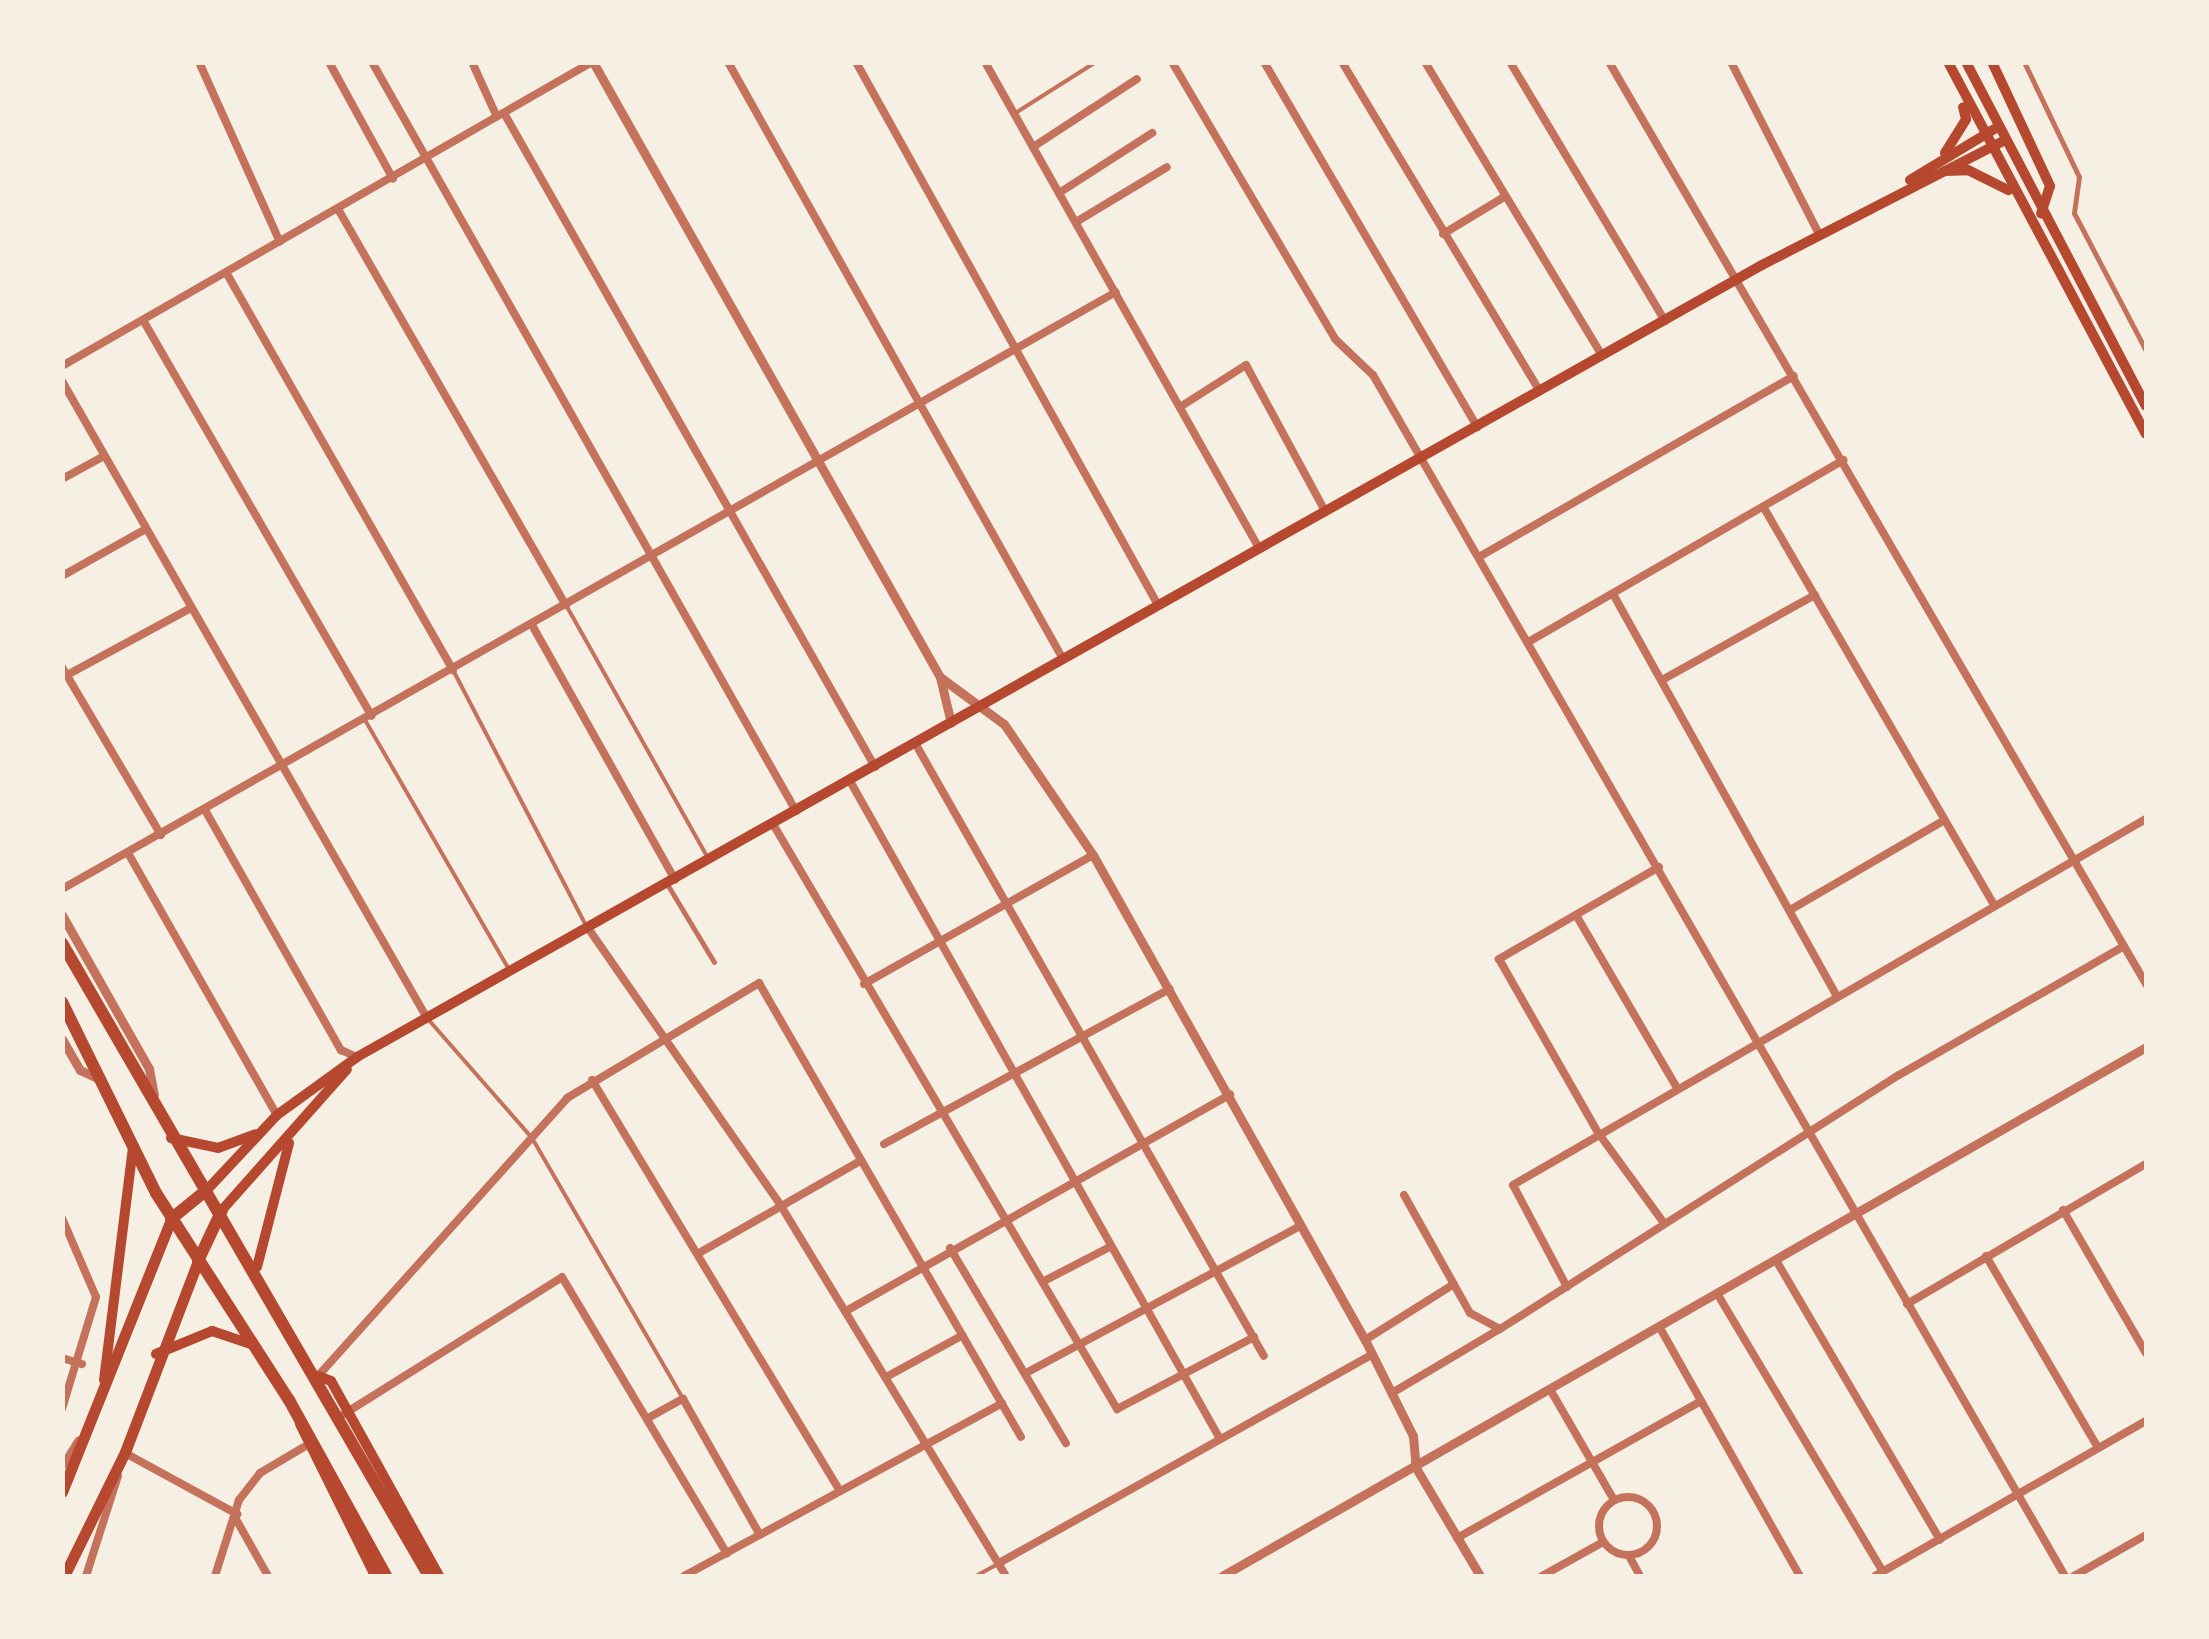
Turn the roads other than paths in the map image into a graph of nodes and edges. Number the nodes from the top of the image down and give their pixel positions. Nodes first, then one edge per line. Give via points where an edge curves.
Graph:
1 (198, 62) edge
2 (330, 62) edge
3 (372, 62) edge
4 (472, 62) edge
5 (593, 62) edge
6 (728, 62) edge
7 (856, 62) edge
8 (985, 62) edge
9 (1096, 62) edge
10 (1172, 62) edge
11 (1264, 62) edge
12 (1342, 62) edge
13 (1425, 62) edge
14 (1510, 62) edge
15 (1609, 62) edge
16 (1731, 62) edge
17 (1948, 62) edge
18 (1966, 62) edge
19 (1992, 62) edge
20 (2024, 62) edge
21 (1137, 78) dead end
22 (1956, 82) junction
23 (1014, 114) junction
24 (501, 115) junction
25 (1996, 128) junction
26 (1152, 133) dead end
27 (1982, 136) junction
28 (2003, 141) junction
29 (1033, 147) junction
30 (1987, 148) junction
31 (426, 160) junction
32 (1167, 167) dead end
33 (1937, 168) junction
34 (393, 179) junction
35 (1059, 193) junction
36 (2012, 193) junction
37 (1504, 197) junction
38 (338, 209) junction
39 (2040, 214) junction
40 (1076, 222) junction
41 (2028, 222) junction
42 (1443, 234) junction
43 (1818, 234) junction
44 (280, 242) junction
45 (227, 274) junction
46 (1741, 278) junction
47 (1116, 292) junction
48 (143, 320) junction
49 (1665, 321) junction
50 (1018, 350) junction
51 (2146, 351) edge
52 (1602, 355) junction
53 (62, 366) edge
54 (1794, 376) junction
55 (62, 382) edge
56 (1539, 390) junction
57 (924, 403) junction
58 (2146, 406) edge
59 (1180, 407) junction
60 (1477, 426) junction
61 (2146, 434) edge
62 (104, 456) junction
63 (1419, 458) junction
64 (1844, 460) junction
65 (815, 462) junction
66 (62, 479) edge
67 (1764, 508) junction
68 (1325, 511) junction
69 (729, 513) junction
70 (144, 530) junction
71 (1258, 548) junction
72 (650, 555) junction
73 (1479, 557) junction
74 (62, 576) edge
75 (1613, 594) junction
76 (1815, 595) junction
77 (566, 604) junction
78 (1158, 605) junction
79 (189, 609) junction
80 (532, 625) junction
81 (1530, 641) junction
82 (1063, 659) junction
83 (453, 670) junction
84 (65, 671) edge
85 (940, 677) junction
86 (1662, 680) junction
87 (982, 706) junction
88 (368, 718) junction
89 (950, 723) junction
90 (915, 743) junction
91 (281, 766) junction
92 (875, 766) junction
93 (850, 780) junction
94 (205, 810) junction
95 (797, 811) junction
96 (2146, 819) edge
97 (1943, 821) junction
98 (773, 824) junction
99 (161, 835) junction
100 (128, 854) junction
101 (1093, 856) junction
102 (709, 860) junction
103 (2074, 861) junction
104 (1659, 868) junction
105 (671, 882) junction
106 (62, 889) edge
107 (1007, 904) junction
108 (1995, 906) junction
109 (1790, 910) junction
110 (62, 915) edge
111 (1576, 915) junction
112 (588, 928) junction
113 (62, 942) edge
114 (942, 942) junction
115 (2124, 946) junction
116 (714, 962) dead end
117 (510, 971) junction
118 (864, 984) junction
119 (2146, 984) edge
120 (1170, 988) junction
121 (1836, 996) junction
122 (62, 1002) edge
123 (428, 1018) junction
124 (1083, 1039) junction
125 (62, 1040) edge
126 (658, 1040) junction
127 (1760, 1043) junction
128 (2146, 1047) edge
129 (357, 1057) junction
130 (1015, 1072) junction
131 (100, 1079) junction
132 (592, 1080) junction
133 (1677, 1088) junction
134 (1230, 1096) junction
135 (155, 1098) junction
136 (937, 1113) junction
137 (277, 1115) junction
138 (261, 1132) junction
139 (1600, 1134) junction
140 (1811, 1134) junction
141 (170, 1138) junction
142 (532, 1138) junction
143 (290, 1140) junction
144 (884, 1144) dead end
145 (1144, 1144) junction
146 (133, 1148) junction
147 (860, 1162) junction
148 (2145, 1168) edge
149 (1073, 1181) junction
150 (203, 1194) junction
151 (1404, 1195) dead end
152 (781, 1206) junction
153 (222, 1210) junction
154 (2063, 1210) junction
155 (1007, 1217) junction
156 (1856, 1217) junction
157 (62, 1218) edge
158 (172, 1219) junction
159 (1664, 1223) junction
160 (1300, 1226) junction
161 (1110, 1247) junction
162 (950, 1248) junction
163 (699, 1254) junction
164 (1986, 1256) junction
165 (198, 1261) junction
166 (1777, 1262) junction
167 (921, 1263) junction
168 (256, 1267) junction
169 (1218, 1275) junction
170 (1044, 1281) junction
171 (1454, 1284) junction
172 (1568, 1287) junction
173 (1718, 1295) junction
174 (1907, 1304) junction
175 (846, 1312) junction
176 (1146, 1312) junction
177 (1660, 1328) junction
178 (1500, 1329) junction
179 (963, 1336) junction
180 (1254, 1337) junction
181 (1365, 1340) junction
182 (254, 1345) junction
183 (1082, 1346) junction
184 (2146, 1353) edge
185 (156, 1354) junction
186 (1373, 1354) junction
187 (1264, 1356) dead end
188 (62, 1358) edge
189 (82, 1364) junction
190 (1026, 1373) junction
191 (318, 1376) junction
192 (888, 1376) junction
193 (1183, 1377) junction
194 (1551, 1390) junction
195 (1392, 1393) junction
196 (683, 1399) junction
197 (1701, 1400) junction
198 (100, 1403) junction
199 (1002, 1403) junction
200 (62, 1409) edge
201 (345, 1414) junction
202 (650, 1417) junction
203 (299, 1418) junction
204 (2146, 1421) edge
205 (1021, 1437) dead end
206 (1220, 1440) junction
207 (928, 1442) junction
208 (1066, 1443) dead end
209 (304, 1447) junction
210 (2098, 1448) junction
211 (125, 1452) junction
212 (1592, 1462) junction
213 (62, 1467) edge
214 (1416, 1468) junction
215 (840, 1491) junction
216 (62, 1492) edge
217 (2018, 1493) junction
218 (1614, 1500) junction
219 (237, 1518) junction
220 (760, 1536) junction
221 (1458, 1538) junction
222 (2146, 1538) edge
223 (1940, 1540) junction
224 (1603, 1542) junction
225 (727, 1554) junction
226 (1630, 1556) junction
227 (999, 1563) junction
228 (1879, 1574) edge
229 (64, 1576) edge
230 (86, 1576) edge
231 (215, 1576) edge
232 (268, 1576) edge
233 (374, 1576) edge
234 (386, 1576) edge
235 (429, 1576) edge
236 (439, 1576) edge
237 (684, 1576) edge
238 (976, 1576) edge
239 (1006, 1576) edge
240 (1222, 1576) edge
241 (1480, 1576) edge
242 (1542, 1576) edge
243 (1640, 1576) edge
244 (1800, 1576) edge
245 (2066, 1576) edge
246 (2074, 1576) edge

1 - 44 street
2 - 34 street
3 - 31 street
4 - 24 street
5 - 24 street
5 - 65 street
6 - 57 street
7 - 50 street
8 - 23 street
9 - 23 lane
10 - 63 street via 1322,320 1373,375
11 - 60 street
12 - 42 street
13 - 37 street
14 - 49 street
15 - 46 street
16 - 43 street
17 - 22 main road
18 - 25 main road
19 - 39 main road via 2050,186
20 - 51 street via 2079,178 2074,213
21 - 29 street
22 - 27 main road
22 - 33 main road via 1966,118
23 - 29 street
24 - 31 street
24 - 69 street
25 - 27 main road
25 - 28 main road
26 - 35 street
27 - 30 main road
27 - 33 main road
28 - 30 main road
28 - 39 main road
29 - 35 street
30 - 33 main road
30 - 36 main road
31 - 34 street
31 - 72 street
32 - 40 street
33 - 36 main road via 1968,170
33 - 43 main road
34 - 38 street
35 - 40 street
36 - 41 main road
37 - 42 street
37 - 52 street
38 - 44 street
38 - 77 street
39 - 41 main road
39 - 58 main road
40 - 47 street
41 - 61 main road
42 - 56 street
43 - 46 main road
44 - 45 street
45 - 48 street
45 - 83 street
46 - 49 main road
46 - 54 street
47 - 50 street
47 - 59 street
48 - 53 street
48 - 88 street
49 - 52 main road
50 - 57 street
50 - 78 street
52 - 56 main road
54 - 64 street
54 - 73 street
55 - 62 street
56 - 60 main road
57 - 65 street
57 - 82 street
59 - 68 street via 1246,365
59 - 71 street
60 - 63 main road
62 - 66 street
62 - 70 street
63 - 68 main road
63 - 73 street
64 - 67 street
64 - 103 street
65 - 69 street
65 - 85 street
67 - 75 street
67 - 76 street
68 - 71 main road
69 - 72 street
69 - 92 street
70 - 74 street
70 - 79 street
71 - 78 main road
72 - 77 street
72 - 95 street
73 - 81 street
75 - 81 street
75 - 86 street
76 - 86 street
76 - 97 street
77 - 80 street
77 - 102 lane
78 - 82 main road
79 - 84 street
79 - 91 street
80 - 83 street
80 - 105 street
81 - 104 street
82 - 87 main road
83 - 88 street
83 - 112 lane
84 - 99 street
85 - 87 street
85 - 89 street
86 - 109 street
87 - 89 main road
87 - 101 street via 1036,766
88 - 91 street
88 - 117 lane
89 - 90 main road
90 - 92 main road
90 - 107 street
91 - 94 street
91 - 123 street
92 - 93 main road
93 - 95 main road
93 - 114 street
94 - 99 street
94 - 129 street via 341,1050
95 - 98 main road
96 - 103 street
97 - 108 street
97 - 109 street
98 - 102 main road
98 - 118 street
99 - 100 street
100 - 106 street
100 - 137 street
101 - 107 street
101 - 120 street
102 - 105 main road
103 - 108 street
103 - 115 street
104 - 111 street
104 - 127 street
105 - 112 main road
105 - 116 street
107 - 114 street
107 - 124 street
108 - 121 street
109 - 121 street
110 - 135 street via 149,1069
111 - 133 street
111 - 139 street via 1499,958
112 - 117 main road
112 - 126 street
113 - 135 highway
114 - 118 street
114 - 130 street
115 - 119 street
115 - 140 street
117 - 123 main road
118 - 136 street
120 - 124 street
120 - 134 street
121 - 127 street
122 - 131 highway
123 - 129 main road
123 - 142 lane
124 - 130 street
124 - 145 street
125 - 131 street via 80,1070
126 - 132 street
126 - 147 street via 758,983
126 - 152 street
127 - 133 street
127 - 140 street
128 - 156 street
129 - 137 main road
129 - 143 main road
130 - 136 street
130 - 149 street
131 - 146 highway
132 - 142 street
132 - 163 street
133 - 139 street
134 - 145 street
134 - 160 street
135 - 141 highway
136 - 144 street
136 - 155 street
137 - 138 main road
138 - 141 main road via 218,1148
138 - 150 main road
139 - 159 street
139 - 172 street via 1513,1185
140 - 156 street
140 - 159 street
141 - 150 highway
142 - 191 street
142 - 196 lane
143 - 153 main road
143 - 168 main road
145 - 149 street
145 - 169 street
146 - 158 highway
146 - 198 main road
147 - 152 street
147 - 167 street
148 - 154 street
149 - 155 street
149 - 161 street
150 - 153 highway
150 - 158 highway
151 - 171 street
152 - 163 street
152 - 175 street
153 - 165 highway
153 - 168 highway
154 - 164 street
154 - 184 street
155 - 162 street
155 - 170 street
156 - 166 street
156 - 174 street
157 - 189 street via 96,1297
158 - 165 highway
158 - 198 main road
159 - 172 street
160 - 169 street
160 - 181 street
161 - 170 street
161 - 176 street
162 - 167 street
162 - 190 street
163 - 215 street
164 - 174 street
164 - 210 street
165 - 182 highway
165 - 185 main road
166 - 173 street
166 - 223 street
167 - 175 street
167 - 179 street
168 - 191 highway
169 - 176 street
169 - 180 street
170 - 183 street
171 - 178 street via 1480,1324
171 - 181 street
172 - 178 street
173 - 177 street
173 - 228 street
174 - 217 street
175 - 192 street
176 - 183 street
176 - 193 street
177 - 194 street
177 - 197 street
178 - 195 street
179 - 192 street
179 - 199 street
180 - 187 street
180 - 193 street
181 - 186 street
182 - 185 main road via 212,1331
182 - 203 highway
183 - 190 street
183 - 193 street via 1120,1410
185 - 211 main road
186 - 195 street
186 - 206 street
188 - 189 street
189 - 200 street
190 - 208 street
191 - 201 highway
192 - 207 street
193 - 206 street
194 - 212 street
194 - 214 street
195 - 214 street
196 - 202 street
196 - 220 street
197 - 212 street
197 - 244 street
198 - 213 street
198 - 216 main road
199 - 205 street
199 - 207 street
201 - 202 street via 562,1276
201 - 235 highway
201 - 236 main road
202 - 225 street
203 - 209 main road
203 - 234 highway
204 - 210 street
206 - 227 street
207 - 215 street
207 - 227 street
209 - 219 street via 260,1473
209 - 233 main road
210 - 217 street
211 - 219 street
211 - 229 main road
211 - 230 street
212 - 218 street
212 - 221 street
214 - 221 street
214 - 240 street
215 - 220 street
217 - 223 street
217 - 245 street
218 - 224 street via 1598,1523
218 - 226 street via 1642,1500 1655,1514 1654,1541
219 - 231 street
219 - 232 street
220 - 225 street
221 - 241 street
222 - 246 street
223 - 228 street
224 - 226 street
224 - 242 street
225 - 237 street
226 - 243 street
227 - 238 lane
227 - 239 street

